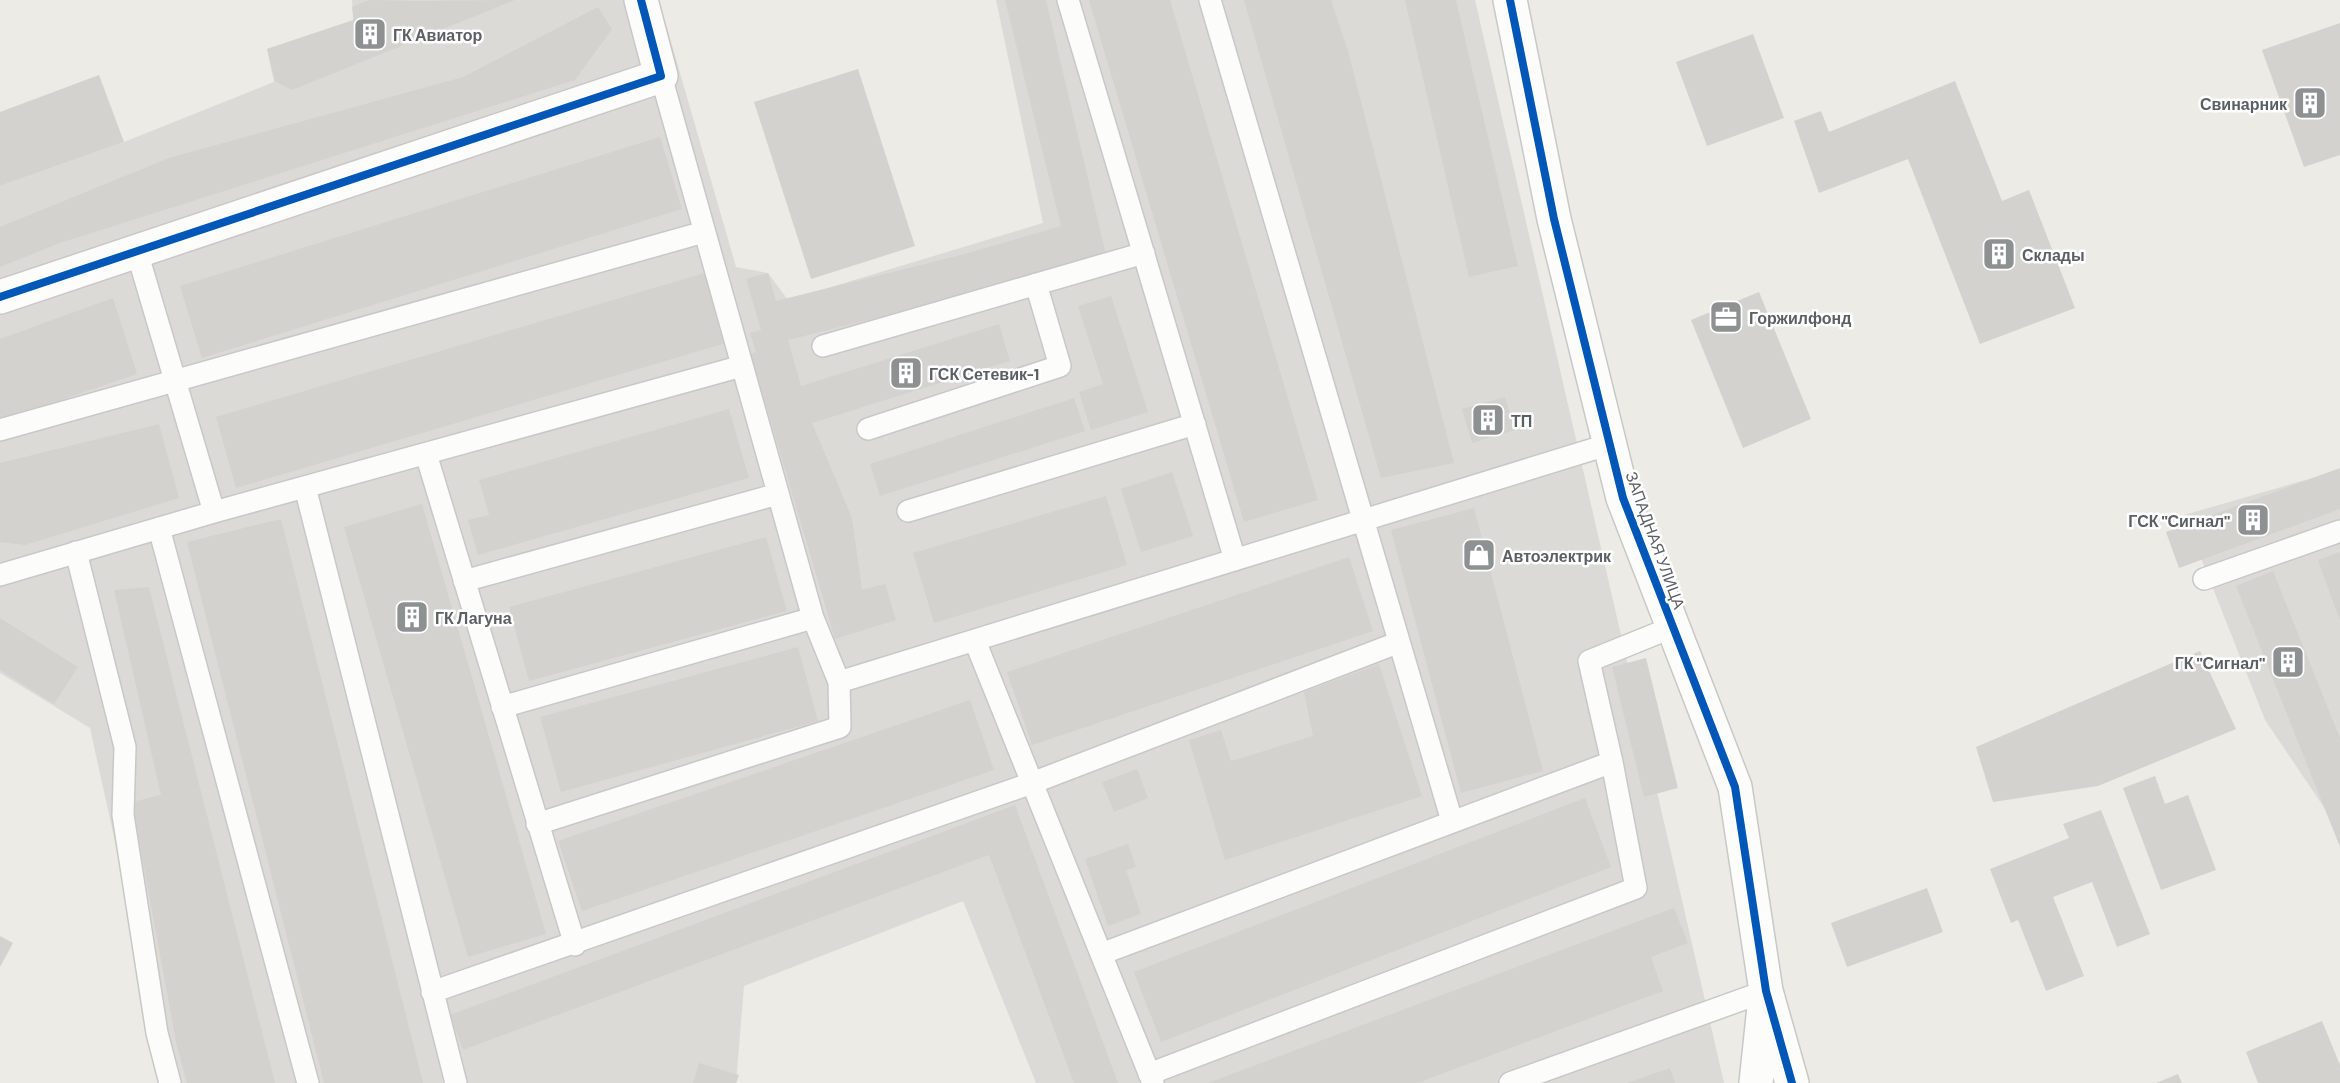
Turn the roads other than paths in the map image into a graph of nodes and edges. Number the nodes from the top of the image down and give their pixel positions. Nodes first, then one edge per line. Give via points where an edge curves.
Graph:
1 (1068, 0) edge
2 (1210, 0) edge
3 (1510, 0) edge
4 (644, 1) edge
5 (662, 76) junction
6 (704, 232) junction
7 (137, 252) junction
8 (1144, 253) junction
9 (1036, 284) junction
10 (0, 297) edge
11 (823, 346) dead end
12 (742, 366) junction
13 (175, 381) junction
14 (1195, 424) junction
15 (868, 429) dead end
16 (0, 430) edge
17 (1610, 444) junction
18 (426, 454) junction
19 (305, 487) junction
20 (778, 494) junction
21 (908, 511) dead end
22 (214, 513) junction
23 (1362, 520) junction
24 (159, 528) junction
25 (2340, 531) edge
26 (76, 552) junction
27 (1235, 560) junction
28 (0, 574) edge
29 (2204, 579) dead end
30 (464, 581) junction
31 (813, 618) junction
32 (1673, 627) junction
33 (975, 641) junction
34 (1397, 643) junction
35 (840, 682) junction
36 (502, 707) junction
37 (1612, 762) junction
38 (1032, 783) junction
39 (1452, 821) junction
40 (537, 824) junction
41 (575, 945) junction
42 (1101, 954) junction
43 (1766, 991) junction
44 (432, 992) junction
45 (1151, 1078) edge
46 (170, 1083) edge
47 (308, 1083) edge
48 (456, 1083) edge
49 (1510, 1083) edge
50 (1756, 1083) edge
51 (1792, 1083) edge

1 - 8 lane
2 - 23 lane
3 - 17 street, ЗАПАДНАЯ УЛИЦА via 1554,219
4 - 5 street
5 - 6 lane
5 - 7 street
6 - 12 lane
6 - 13 lane
7 - 10 street
7 - 13 lane
8 - 9 lane
8 - 14 lane
9 - 11 lane
9 - 15 lane via 1060,366
12 - 18 lane
12 - 20 lane
13 - 16 lane
13 - 22 lane
14 - 21 lane
14 - 27 lane
17 - 23 lane
17 - 32 street, ЗАПАДНАЯ УЛИЦА via 1623,498
18 - 19 lane
18 - 30 lane
19 - 22 lane
19 - 44 lane
20 - 30 lane
20 - 31 lane
22 - 24 lane
23 - 27 lane
23 - 34 lane
24 - 26 lane
24 - 47 lane
25 - 29 lane
26 - 28 lane
26 - 46 lane via 125,747 123,815 157,1033
27 - 33 lane
30 - 36 lane
31 - 35 lane
31 - 36 lane
32 - 37 lane via 1589,661
32 - 43 street, ЗАПАДНАЯ УЛИЦА via 1735,787
33 - 35 lane
33 - 38 lane
34 - 38 lane
34 - 39 lane
35 - 40 lane via 840,727
36 - 40 lane
37 - 39 lane
37 - 45 lane via 1636,888
38 - 41 lane
38 - 42 lane
39 - 42 lane
40 - 41 lane
41 - 44 lane
42 - 45 lane
43 - 49 lane
43 - 50 street
43 - 51 street, ЗАПАДНАЯ УЛИЦА
44 - 48 lane

